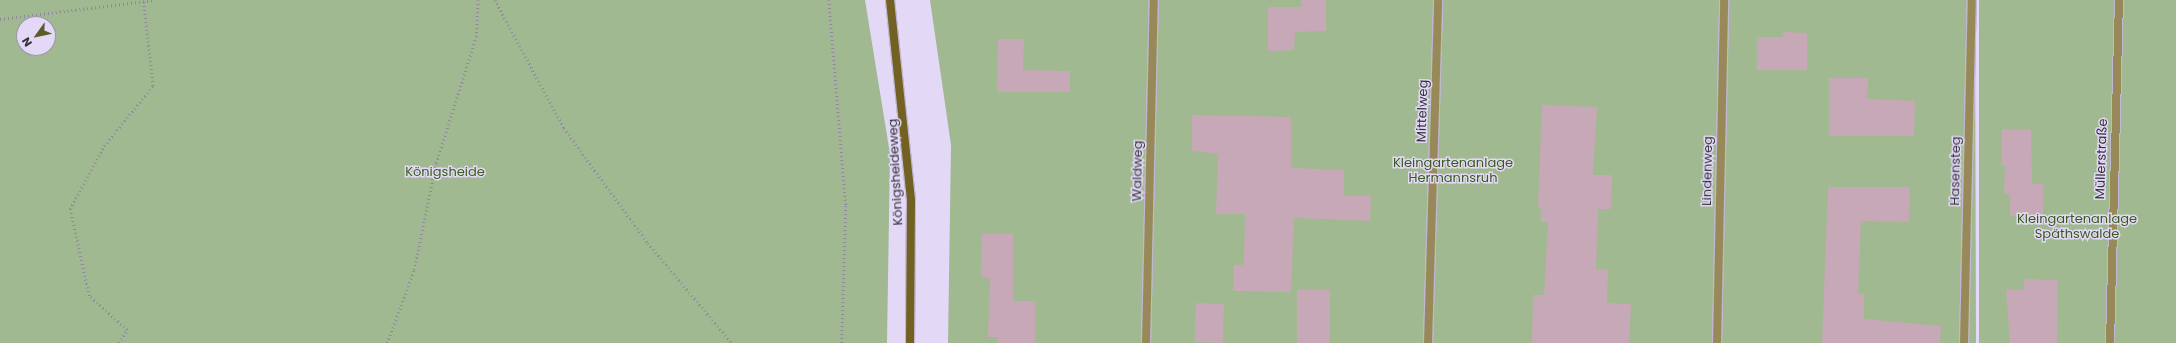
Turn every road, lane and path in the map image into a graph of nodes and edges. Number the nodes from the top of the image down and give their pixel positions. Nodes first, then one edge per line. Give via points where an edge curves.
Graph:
1 (156, 0) edge
2 (478, 0) edge
3 (495, 0) edge
4 (829, 0) edge
5 (890, 0) edge
6 (1154, 0) edge
7 (1438, 0) edge
8 (1724, 0) edge
9 (1972, 0) edge
10 (2119, 0) edge
11 (143, 1) edge
12 (0, 19) edge
13 (119, 343) edge
14 (387, 343) edge
15 (732, 343) edge
16 (842, 343) edge
17 (910, 343) edge
18 (1146, 343) edge
19 (1428, 343) edge
20 (1717, 343) edge
21 (1964, 343) edge
22 (2110, 343) edge

1 - 11 path
2 - 14 path via 476,37 436,163 414,270
3 - 15 path via 564,128 648,243
4 - 16 path via 846,206
5 - 17 street, Königsheideweg via 910,186
6 - 18 lane, Waldweg
7 - 19 lane, Mittelweg
8 - 20 lane, Lindenweg
9 - 21 lane, Hasensteg
10 - 22 lane, Müllerstraße
11 - 12 path
11 - 13 path via 153,86 104,146 70,209 89,296 126,330

